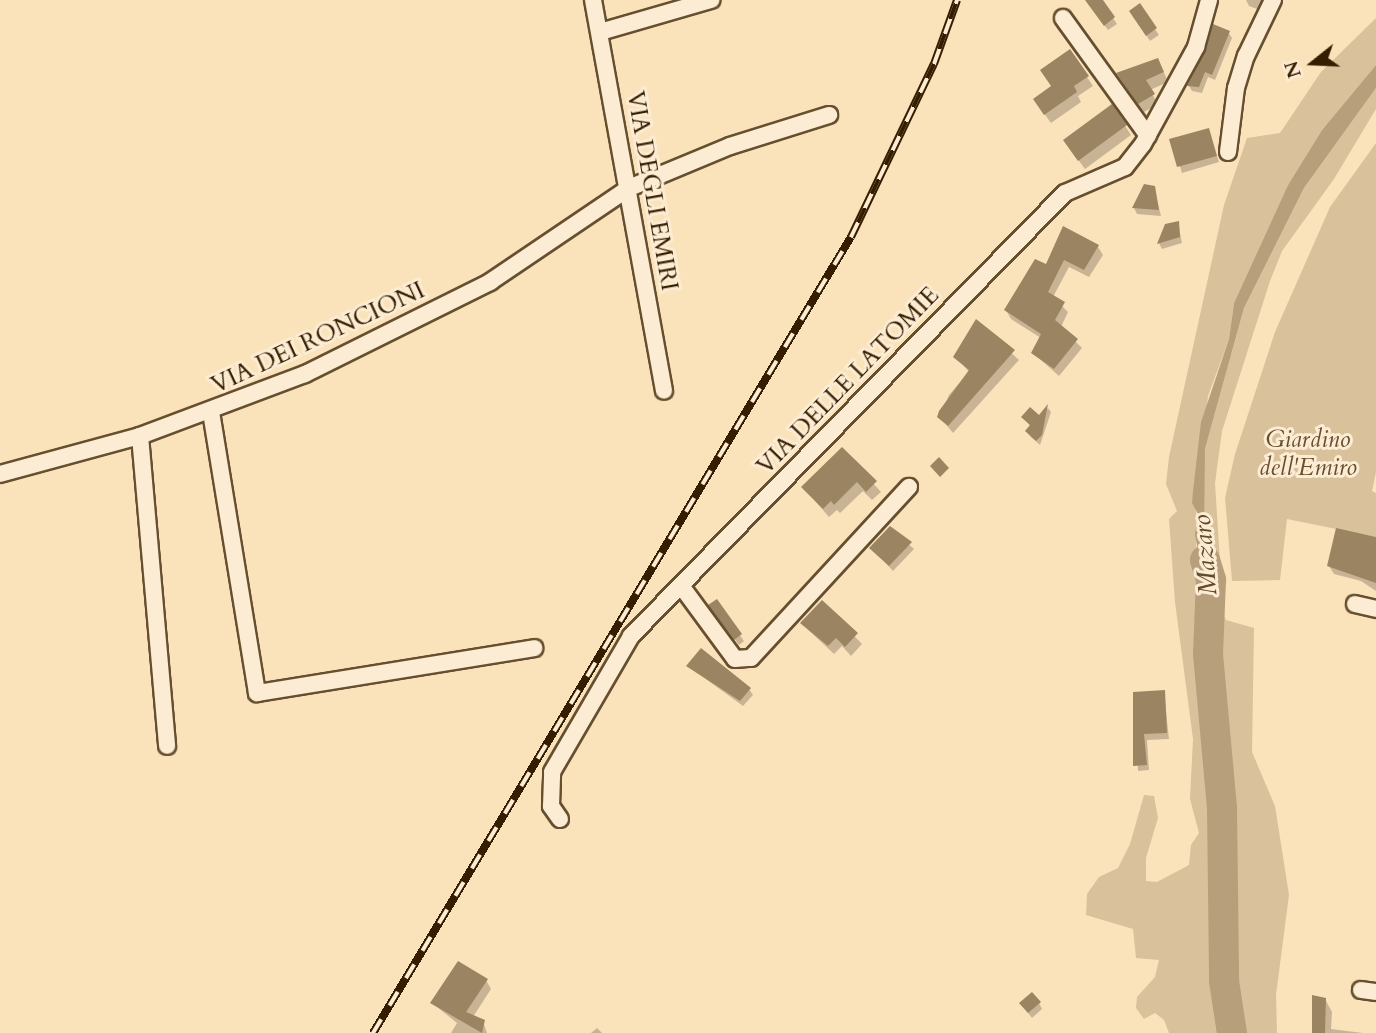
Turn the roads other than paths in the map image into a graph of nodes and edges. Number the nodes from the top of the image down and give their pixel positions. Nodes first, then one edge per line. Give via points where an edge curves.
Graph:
1 (593, 0) edge
2 (711, 0) edge
3 (1209, 0) edge
4 (1273, 0) edge
5 (1063, 18) dead end
6 (600, 32) junction
7 (830, 115) dead end
8 (1148, 136) junction
9 (1228, 152) dead end
10 (629, 188) junction
11 (664, 391) dead end
12 (211, 412) junction
13 (140, 436) junction
14 (0, 474) edge
15 (909, 487) dead end
16 (681, 587) junction
17 (1355, 604) dead end
18 (1376, 609) edge
19 (534, 648) dead end
20 (167, 746) dead end
21 (560, 819) dead end

1 - 6 street, VIA DEGLI EMIRI
2 - 6 street
3 - 8 street, VIA DELLE LATOMIE via 1196,47
4 - 9 street via 1236,88
5 - 8 street
6 - 10 street, VIA DEGLI EMIRI
7 - 10 street, VIA DEI RONCIONI via 730,146
8 - 16 street, VIA DELLE LATOMIE via 1125,167 1065,193
10 - 11 street, VIA DEGLI EMIRI
10 - 12 street, VIA DEI RONCIONI via 490,282 304,374
12 - 13 street, VIA DEI RONCIONI
12 - 19 street via 257,693
13 - 14 street, VIA DEI RONCIONI
13 - 20 street
15 - 16 street via 751,658 735,659
16 - 21 street, VIA DELLE LATOMIE via 631,636 568,741 548,788 551,806
17 - 18 street

